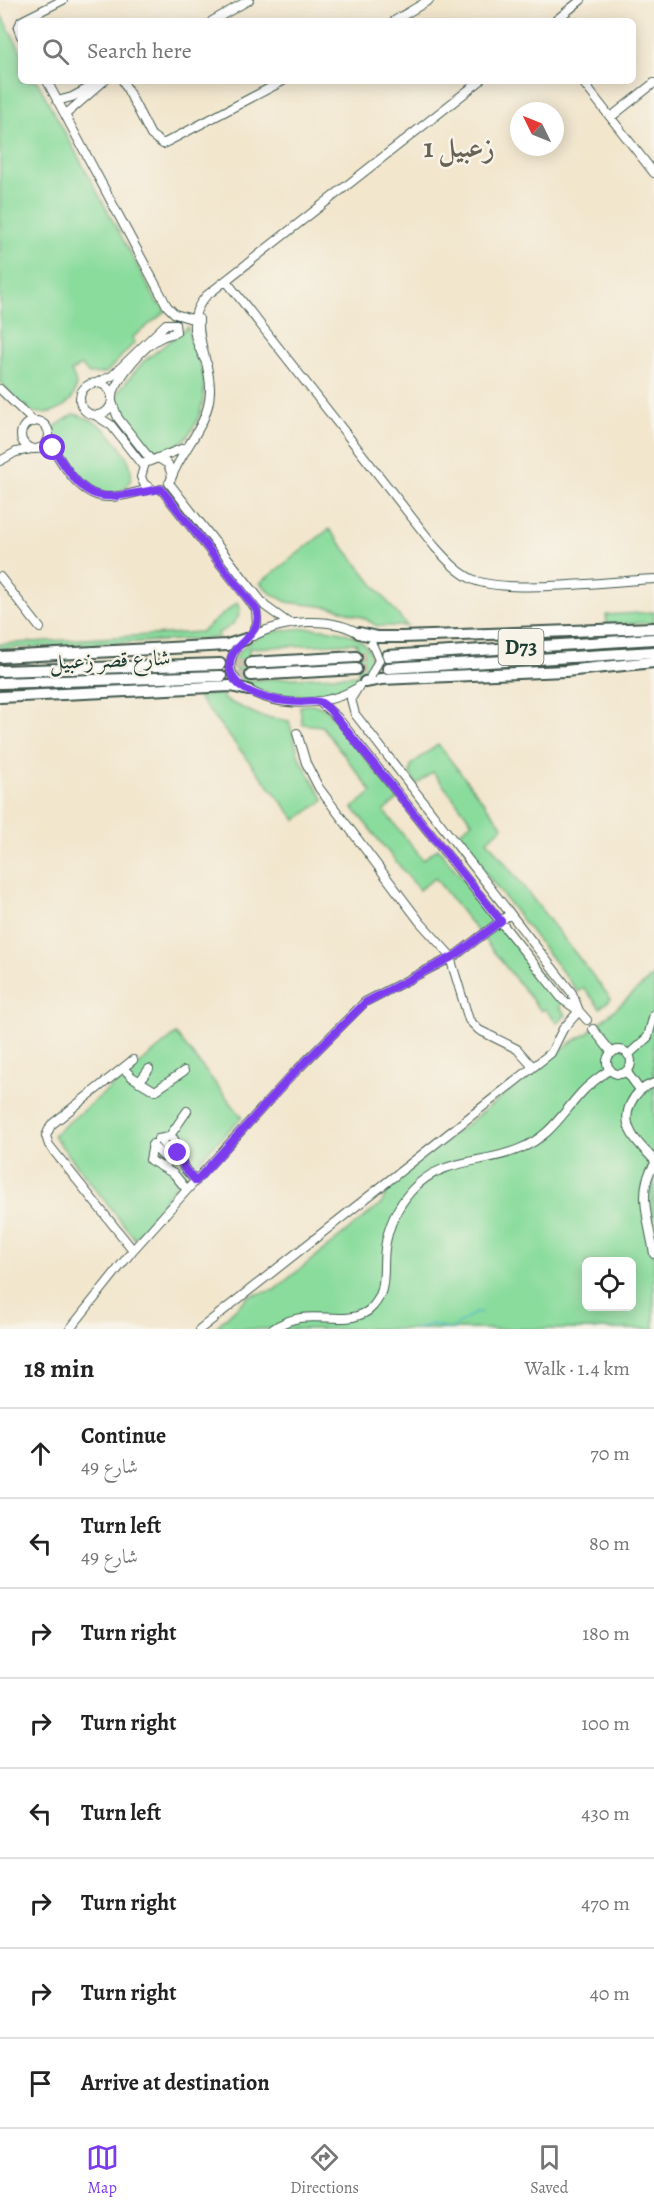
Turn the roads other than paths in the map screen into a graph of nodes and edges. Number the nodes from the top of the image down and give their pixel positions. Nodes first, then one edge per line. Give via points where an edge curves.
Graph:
1 (63, 0) edge
2 (249, 0) edge
3 (429, 0) edge
4 (581, 0) edge
5 (53, 3) edge
6 (30, 18) edge
7 (217, 18) edge
8 (399, 18) edge
9 (559, 18) edge
10 (654, 83) edge
11 (48, 84) edge
12 (98, 84) edge
13 (101, 84) edge
14 (125, 84) edge
15 (277, 84) edge
16 (476, 84) edge
17 (584, 84) edge
18 (57, 101) junction
19 (65, 115) junction
20 (611, 117) junction
21 (654, 173) edge
22 (227, 282) junction
23 (196, 320) junction
24 (98, 382) junction
25 (0, 389) edge
26 (112, 398) junction
27 (13, 404) junction
28 (95, 415) junction
29 (34, 422) junction
30 (22, 432) junction
31 (49, 437) junction
32 (187, 446) junction
33 (35, 449) junction
34 (154, 459) junction
35 (0, 461) edge
36 (143, 466) junction
37 (65, 468) junction
38 (141, 477) junction
39 (170, 481) junction
40 (150, 489) junction
41 (161, 489) junction
42 (127, 495) junction
43 (0, 577) edge
44 (654, 579) edge
45 (290, 624) junction
46 (40, 628) dead end
47 (654, 628) edge
48 (359, 633) junction
49 (249, 638) junction
50 (654, 639) edge
51 (654, 652) edge
52 (387, 656) tunnel mouth
53 (0, 657) edge
54 (356, 657) tunnel mouth
55 (654, 662) edge
56 (250, 663) tunnel mouth
57 (220, 664) tunnel mouth
58 (388, 668) tunnel mouth
59 (356, 669) tunnel mouth
60 (0, 671) edge
61 (251, 675) tunnel mouth
62 (221, 676) tunnel mouth
63 (365, 682) junction
64 (0, 683) edge
65 (248, 690) junction
66 (0, 697) edge
67 (318, 701) junction
68 (297, 734) dead end
69 (510, 914) junction
70 (501, 921) junction
71 (451, 958) junction
72 (579, 1011) junction
73 (654, 1014) edge
74 (587, 1020) dead end
75 (593, 1029) dead end
76 (612, 1053) junction
77 (628, 1055) junction
78 (132, 1060) dead end
79 (533, 1067) junction
80 (123, 1068) junction
81 (149, 1069) dead end
82 (610, 1069) junction
83 (184, 1071) dead end
84 (626, 1071) junction
85 (139, 1082) junction
86 (654, 1083) edge
87 (640, 1090) junction
88 (187, 1111) dead end
89 (169, 1137) junction
90 (171, 1160) junction
91 (654, 1160) edge
92 (654, 1165) edge
93 (196, 1181) junction
94 (187, 1190) junction
95 (133, 1250) junction
96 (654, 1254) edge
97 (70, 1329) edge
98 (200, 1329) edge
99 (273, 1329) edge

1 - 5 street
2 - 7 street
3 - 8 street
4 - 9 street
5 - 6 street
10 - 20 street
11 - 18 street
12 - 18 street
13 - 19 street
14 - 15 street via 151,135 163,144
16 - 22 street
17 - 20 street
18 - 19 street
19 - 23 street via 167,306 175,315
20 - 21 street
22 - 23 street via 201,302
22 - 44 street via 435,547 461,573 505,586
23 - 32 street via 210,383 209,403 199,430
24 - 26 street via 107,386
24 - 26 street via 112,376 166,324 175,324 176,332 159,339 139,356 121,378
24 - 28 street via 87,385 80,398 84,410
25 - 27 street
26 - 28 street via 108,410
26 - 34 street via 118,418
27 - 29 street
27 - 30 street
28 - 36 street via 111,425
29 - 30 street
29 - 31 street via 46,427
30 - 33 street via 25,443
30 - 35 street
31 - 33 street via 46,444
31 - 37 street
32 - 34 street
32 - 39 street
33 - 35 street via 16,452
33 - 37 street
34 - 36 street
34 - 39 street via 168,464
36 - 38 street
37 - 42 street via 93,495
38 - 40 street
38 - 42 street
39 - 41 street
39 - 45 street via 265,606
40 - 41 street
40 - 42 street
41 - 49 street via 253,604 258,619
43 - 46 street
45 - 48 street via 329,624
45 - 49 street
47 - 48 main road via 393,637
48 - 63 street, bridge via 372,644 379,660
49 - 53 main road via 227,645
49 - 65 street, bridge via 237,648 230,662 237,681
50 - 52 main road, D73
51 - 58 main road, D73
54 - 56 main road
55 - 63 main road
57 - 60 main road, شارع قصر زعبيل
59 - 61 main road
62 - 64 main road, شارع قصر زعبيل
63 - 67 street
63 - 69 street via 351,699 355,714
65 - 66 main road via 231,686
65 - 67 street via 284,701
67 - 70 street via 338,717
68 - 71 street via 319,788
69 - 70 street
69 - 72 street via 572,993
70 - 71 street
70 - 72 street via 563,1000
71 - 79 street via 472,1024 513,1046
71 - 93 street via 366,1002 293,1074
72 - 74 street
72 - 79 street via 563,1029 554,1051
73 - 77 street via 648,1037
75 - 76 street
76 - 77 street via 620,1050
76 - 82 street via 607,1061
77 - 84 street via 631,1064
78 - 80 street
79 - 98 street
80 - 85 street
80 - 95 street via 51,1125 46,1136 49,1145
81 - 85 street
82 - 84 street via 617,1074
82 - 99 street via 585,1089 561,1120 537,1140 511,1152 450,1164 414,1187 392,1223 383,1288 368,1310 356,1318 342,1320 296,1318
83 - 85 street via 157,1091
84 - 87 street
86 - 87 street
87 - 91 street via 630,1104 627,1122 634,1138
88 - 89 street
89 - 90 street via 174,1139
89 - 90 street via 155,1142
90 - 93 street
90 - 94 street
92 - 96 street via 645,1193
93 - 94 street
94 - 95 street
95 - 97 street

